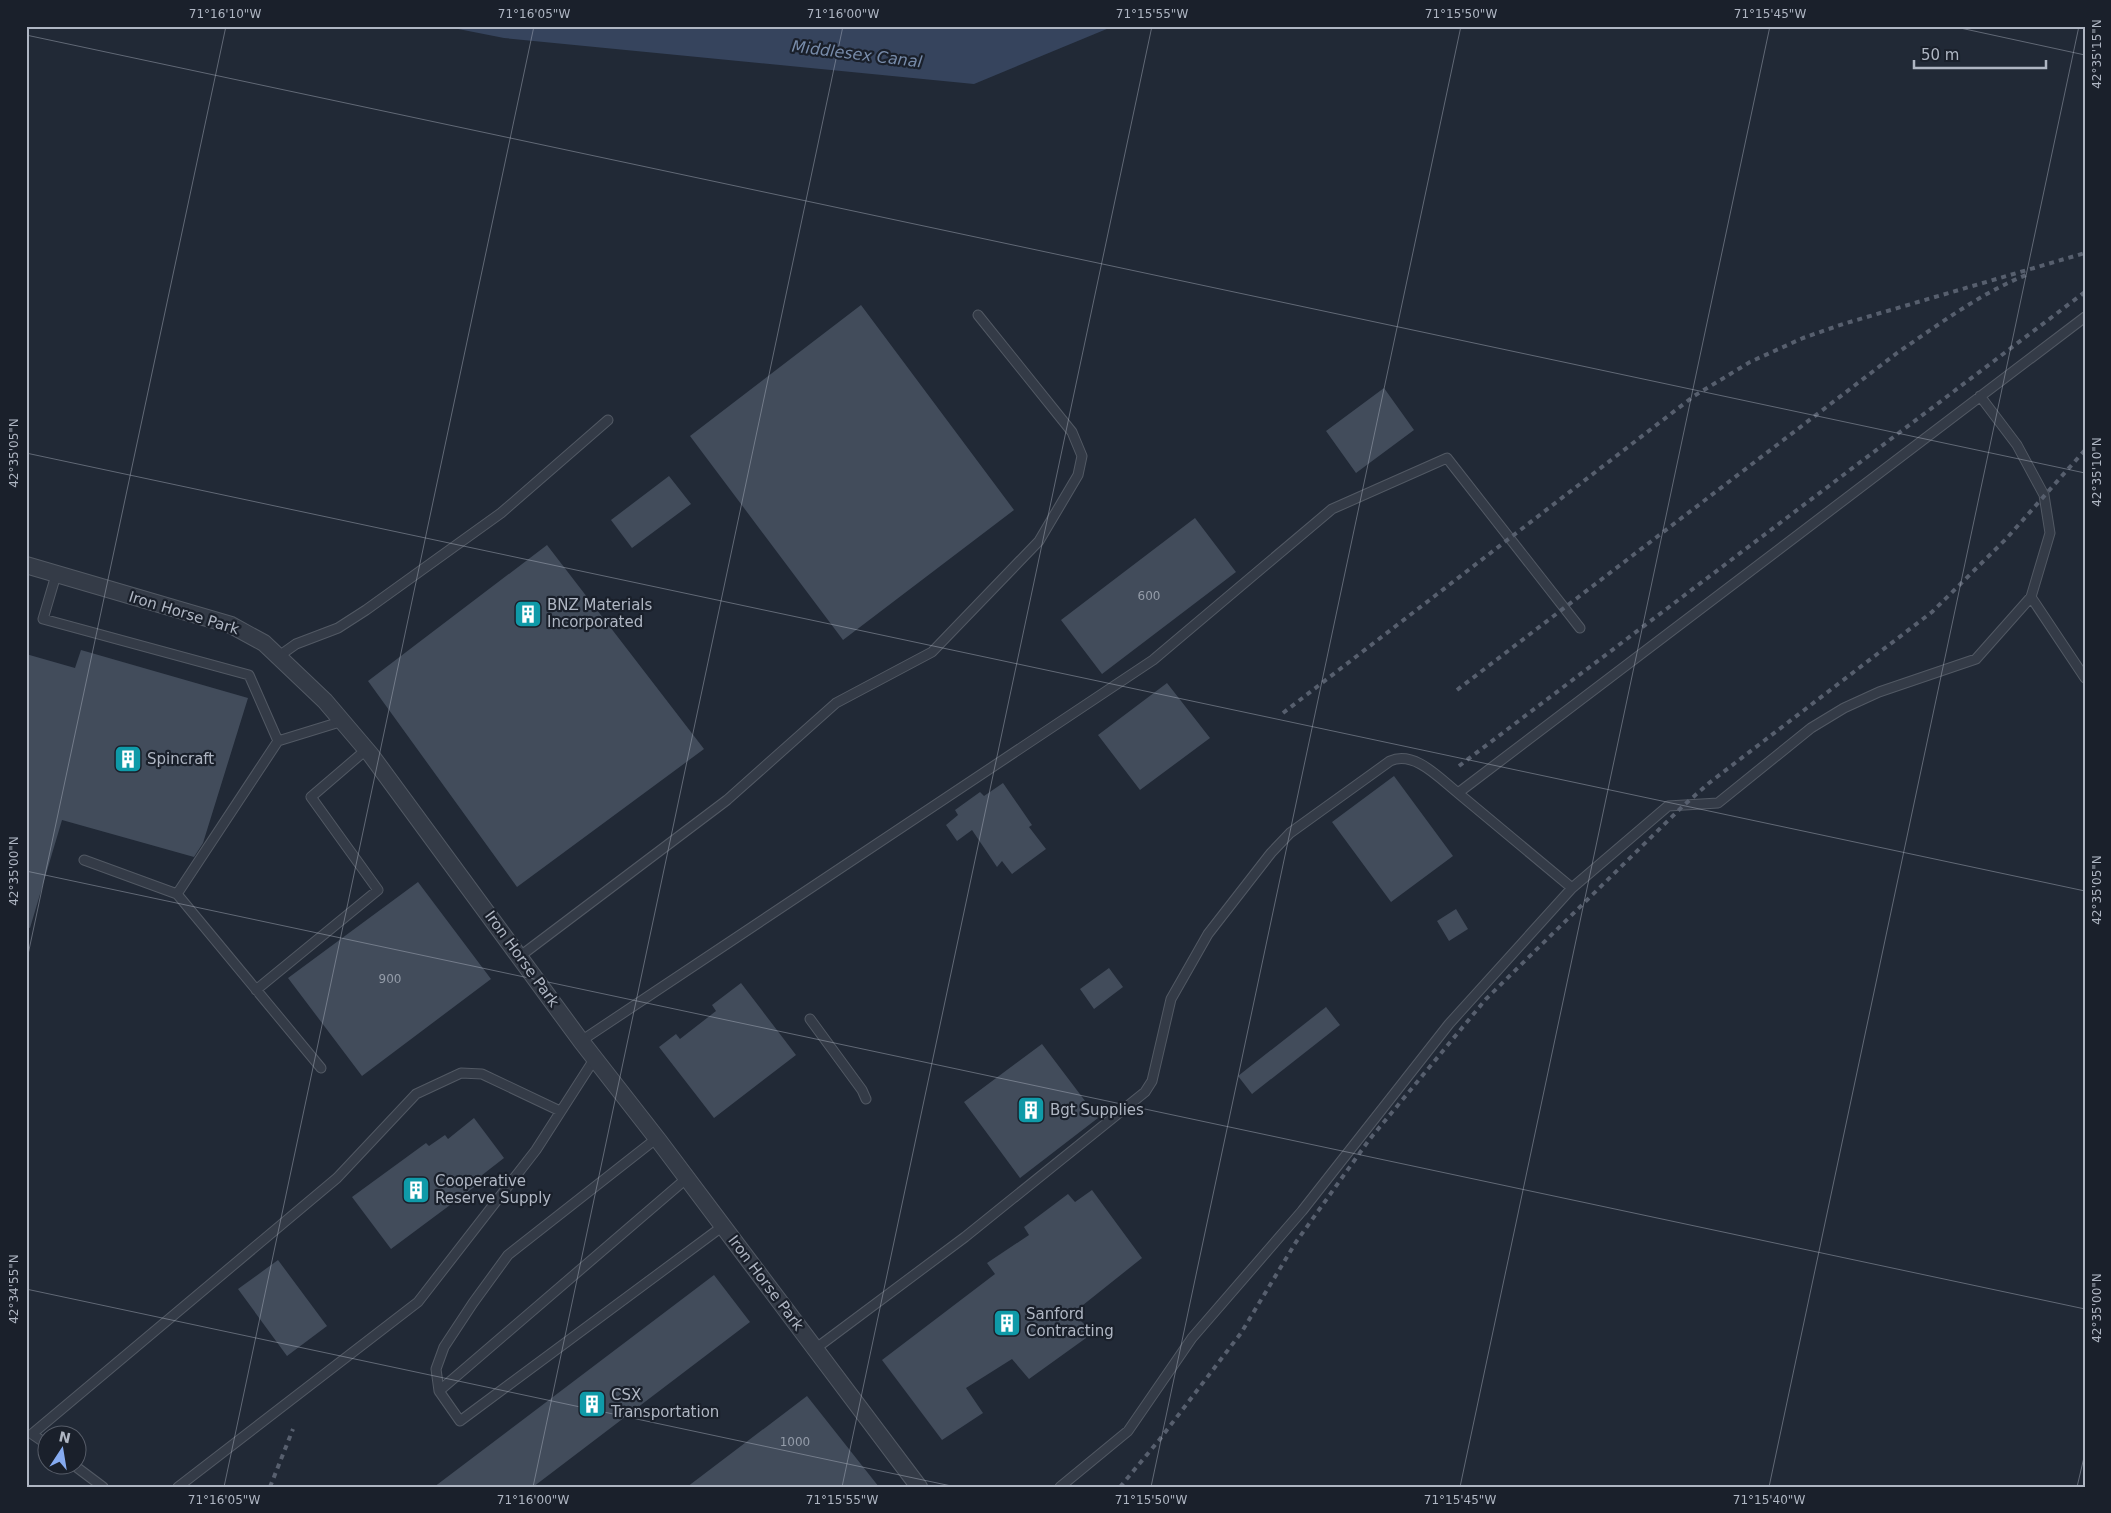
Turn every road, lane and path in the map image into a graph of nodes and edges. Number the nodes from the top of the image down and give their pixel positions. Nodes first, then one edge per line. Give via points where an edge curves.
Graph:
1 (978, 315) dead end
2 (2085, 317) edge
3 (1980, 396) junction
4 (608, 420) dead end
5 (26, 566) edge
6 (56, 575) junction
7 (2031, 597) junction
8 (1580, 628) dead end
9 (279, 656) junction
10 (2085, 678) edge
11 (343, 721) junction
12 (278, 740) junction
13 (367, 749) junction
14 (1458, 793) junction
15 (84, 860) dead end
16 (1572, 888) junction
17 (178, 894) junction
18 (520, 956) junction
19 (256, 990) junction
20 (810, 1019) dead end
21 (581, 1041) junction
22 (595, 1058) junction
23 (321, 1068) dead end
24 (866, 1099) dead end
25 (560, 1111) junction
26 (657, 1138) junction
27 (687, 1178) junction
28 (723, 1226) junction
29 (815, 1349) junction
30 (439, 1392) junction
31 (42, 1426) edge
32 (38, 1429) edge
33 (38, 1438) edge
34 (88, 1476) edge
35 (103, 1487) edge
36 (178, 1487) edge
37 (919, 1487) edge
38 (1060, 1487) edge

1 - 18 lane via 1072,432 1082,456 1078,475 1039,540 932,652 836,703 727,800
2 - 3 lane
3 - 7 lane via 2017,445 2044,495 2050,533
3 - 14 lane
4 - 9 lane via 501,513 382,599 338,628 296,644
5 - 6 street, Iron Horse Park
6 - 9 street, Iron Horse Park via 231,625 256,638
6 - 12 lane via 43,619 248,675
7 - 10 lane
7 - 16 lane via 1976,659 1879,692 1844,708 1811,728 1718,804 1668,806
8 - 21 lane via 1447,458 1332,509 1153,660
9 - 11 street, Iron Horse Park
11 - 12 lane
11 - 13 street, Iron Horse Park
12 - 17 lane
13 - 18 street, Iron Horse Park
13 - 19 lane via 311,797 378,890
14 - 16 lane
14 - 29 lane via 1420,764 1396,758 1290,833 1208,934 1182,978 1171,999 1152,1081 1145,1092 965,1237
15 - 17 lane
16 - 38 lane via 1449,1024 1302,1212 1192,1338 1128,1431
17 - 19 lane
18 - 21 street, Iron Horse Park
19 - 23 lane
20 - 24 lane
21 - 22 street, Iron Horse Park
22 - 25 lane
22 - 26 street, Iron Horse Park
25 - 31 lane via 482,1074 461,1074 416,1094 337,1178
25 - 36 lane via 536,1150 418,1302
26 - 27 street, Iron Horse Park
26 - 30 lane via 508,1255 444,1347 436,1369
27 - 28 street, Iron Horse Park
27 - 30 lane
28 - 29 street, Iron Horse Park
28 - 30 lane via 460,1421
29 - 37 street, Iron Horse Park
32 - 33 lane via 32,1434
34 - 35 lane

